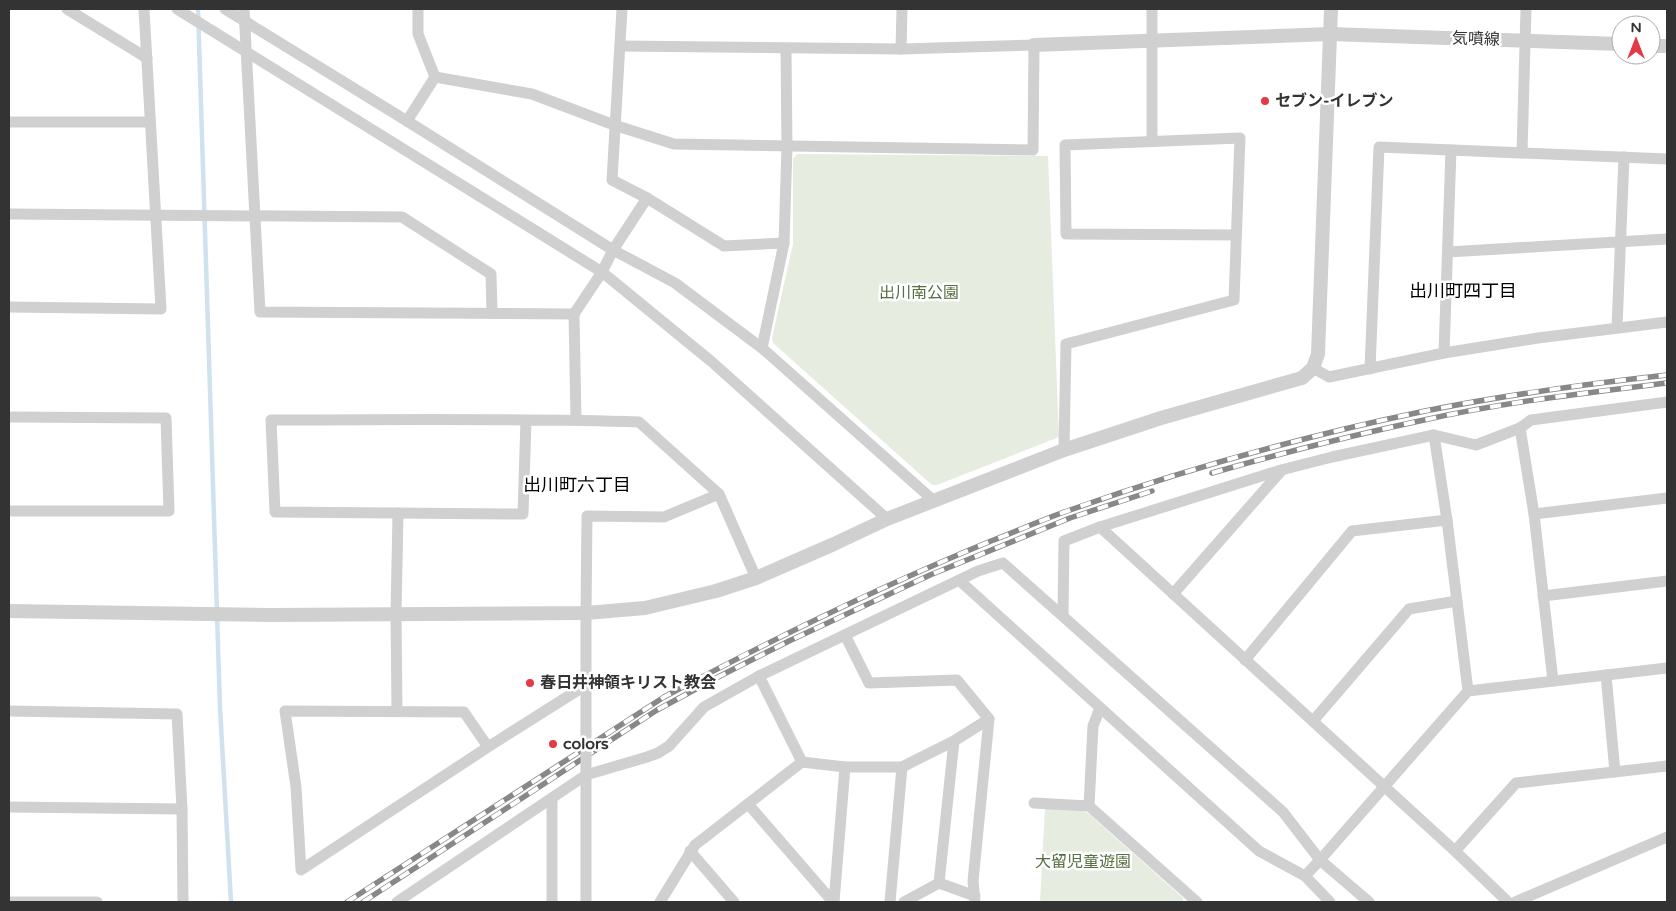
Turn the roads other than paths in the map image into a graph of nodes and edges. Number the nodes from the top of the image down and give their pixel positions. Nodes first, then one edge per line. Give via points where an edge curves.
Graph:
1 (68, 9) edge
2 (144, 9) edge
3 (177, 9) edge
4 (225, 9) edge
5 (418, 9) edge
6 (622, 9) edge
7 (902, 9) edge
8 (1152, 9) edge
9 (1331, 9) edge
10 (1526, 9) edge
11 (244, 15) edge
12 (1330, 34) junction
13 (1151, 40) junction
14 (1525, 40) junction
15 (1611, 44) edge
16 (1034, 45) junction
17 (620, 46) junction
18 (786, 49) junction
19 (902, 49) junction
20 (247, 51) junction
21 (147, 58) junction
22 (434, 77) junction
23 (407, 121) junction
24 (9, 122) edge
25 (150, 122) junction
26 (614, 125) junction
27 (1152, 141) junction
28 (787, 147) junction
29 (1451, 150) junction
30 (1522, 153) junction
31 (1624, 157) junction
32 (1667, 159) edge
33 (646, 198) junction
34 (9, 214) edge
35 (155, 216) junction
36 (256, 216) junction
37 (1236, 234) junction
38 (1667, 239) edge
39 (1621, 242) junction
40 (784, 243) junction
41 (613, 250) junction
42 (1448, 252) junction
43 (602, 272) junction
44 (9, 307) edge
45 (492, 313) junction
46 (574, 314) junction
47 (1667, 322) edge
48 (1617, 327) junction
49 (762, 348) junction
50 (1444, 353) junction
51 (1313, 368) junction
52 (1370, 369) junction
53 (1667, 402) edge
54 (9, 417) edge
55 (526, 420) junction
56 (576, 420) junction
57 (1520, 428) junction
58 (1434, 435) junction
59 (1064, 450) junction
60 (1281, 470) junction
61 (719, 494) junction
62 (1667, 498) edge
63 (934, 500) junction
64 (9, 511) edge
65 (398, 513) junction
66 (1534, 514) junction
67 (887, 519) junction
68 (1447, 520) junction
69 (1100, 527) junction
70 (756, 578) junction
71 (960, 581) junction
72 (1667, 581) edge
73 (1173, 594) junction
74 (1543, 596) junction
75 (1457, 601) junction
76 (9, 612) edge
77 (586, 613) junction
78 (396, 614) junction
79 (1063, 615) junction
80 (845, 635) junction
81 (1245, 660) junction
82 (1667, 668) edge
83 (1606, 675) junction
84 (759, 676) junction
85 (1553, 681) junction
86 (586, 685) junction
87 (1468, 691) junction
88 (1100, 708) junction
89 (9, 711) edge
90 (397, 711) junction
91 (989, 719) junction
92 (1312, 721) junction
93 (954, 740) junction
94 (488, 747) junction
95 (802, 762) junction
96 (1667, 766) edge
97 (846, 767) junction
98 (902, 767) junction
99 (1615, 772) junction
100 (586, 775) junction
101 (1384, 787) junction
102 (552, 798) junction
103 (1034, 803) dead end
104 (748, 804) junction
105 (1089, 806) junction
106 (9, 807) edge
107 (182, 809) junction
108 (1667, 837) edge
109 (690, 851) junction
110 (1455, 851) junction
111 (1320, 860) junction
112 (1305, 876) junction
113 (938, 883) junction
114 (975, 899) edge
115 (9, 902) edge
116 (97, 902) edge
117 (183, 902) edge
118 (398, 902) edge
119 (552, 902) edge
120 (586, 902) edge
121 (660, 902) edge
122 (734, 902) edge
123 (833, 902) edge
124 (890, 902) edge
125 (904, 902) edge
126 (1197, 902) edge
127 (1330, 902) edge
128 (1369, 902) edge
129 (1508, 902) edge
130 (1515, 902) edge

1 - 21 street
2 - 21 street
3 - 20 street
4 - 11 street
5 - 22 street via 418,34
6 - 17 street
7 - 19 street
8 - 13 street
9 - 12 street
10 - 14 street
11 - 20 street
11 - 23 street
12 - 13 street, 気噴線
12 - 14 street, 気噴線
12 - 51 street via 1318,354
13 - 16 street, 気噴線
13 - 27 street
14 - 15 street, 気噴線
14 - 30 street
16 - 19 street
16 - 28 street via 1032,150
17 - 18 street
17 - 26 street
18 - 19 street
18 - 28 street
20 - 36 street
20 - 43 street
21 - 25 street
22 - 23 street
22 - 26 street via 532,94
23 - 41 street
24 - 25 street
25 - 35 street
26 - 28 street via 674,144
26 - 33 street via 612,180
27 - 37 street via 1240,138
27 - 37 street via 1065,145 1066,234
28 - 40 street
29 - 30 street
29 - 42 street
29 - 52 street via 1379,147
30 - 31 street
31 - 32 street
31 - 39 street
33 - 40 street via 724,246
33 - 41 street
34 - 35 street
35 - 36 street
35 - 44 street via 161,309
36 - 45 street via 402,217 491,274
36 - 45 street via 260,312
37 - 59 street via 1234,300 1066,344
38 - 39 street
39 - 42 street
39 - 48 street
40 - 49 street
41 - 43 street
41 - 49 street via 675,283
42 - 50 street
43 - 46 street
43 - 67 street via 712,362
45 - 46 street
46 - 56 street
47 - 48 street
48 - 50 street
49 - 63 street
50 - 52 street
51 - 52 street via 1329,377
51 - 59 street via 1302,378 1161,418
53 - 57 street via 1531,420
54 - 64 street via 166,418 169,512
55 - 56 street
55 - 65 street via 523,514
55 - 65 street via 271,420 275,512
56 - 61 street via 639,422
57 - 58 street via 1476,445
57 - 66 street
58 - 60 street
58 - 68 street
59 - 63 street
60 - 69 street
60 - 73 street
61 - 70 street
61 - 77 street via 664,517 587,516
62 - 66 street
63 - 67 street
65 - 78 street
66 - 74 street
67 - 70 street
68 - 75 street
68 - 81 street via 1352,531
69 - 73 street
69 - 79 street via 1064,541
70 - 77 street via 645,608
71 - 79 street via 1003,563
71 - 80 street
71 - 88 street
72 - 74 street
73 - 81 street
74 - 85 street
75 - 87 street
75 - 92 street via 1409,608
76 - 78 street
77 - 78 street
77 - 86 street
78 - 90 street
79 - 111 street via 1283,812
80 - 84 street
80 - 91 street via 869,683 957,680
81 - 92 street
82 - 83 street
83 - 85 street
83 - 99 street
84 - 95 street
84 - 100 street via 704,706 669,746 658,753
85 - 87 street
86 - 94 street
86 - 100 street, bridge
87 - 101 street
88 - 105 street via 1093,726
88 - 112 street via 1259,851
89 - 107 street via 177,714
90 - 94 street via 464,712
90 - 94 street via 284,711 296,787 301,870
91 - 93 street
91 - 114 street via 973,880
92 - 101 street
93 - 98 street
93 - 113 street
95 - 97 street
95 - 104 street
96 - 99 street
97 - 98 street
97 - 123 street
98 - 124 street
99 - 110 street via 1516,783
100 - 102 street
100 - 120 street
101 - 110 street
101 - 111 street
102 - 118 street
102 - 119 street
103 - 105 street
104 - 109 street
104 - 123 street
105 - 126 street
106 - 107 street
107 - 117 street
108 - 130 street
109 - 121 street
109 - 122 street
110 - 129 street
111 - 112 street
111 - 128 street
112 - 127 street
113 - 114 street
113 - 125 street
115 - 116 street

